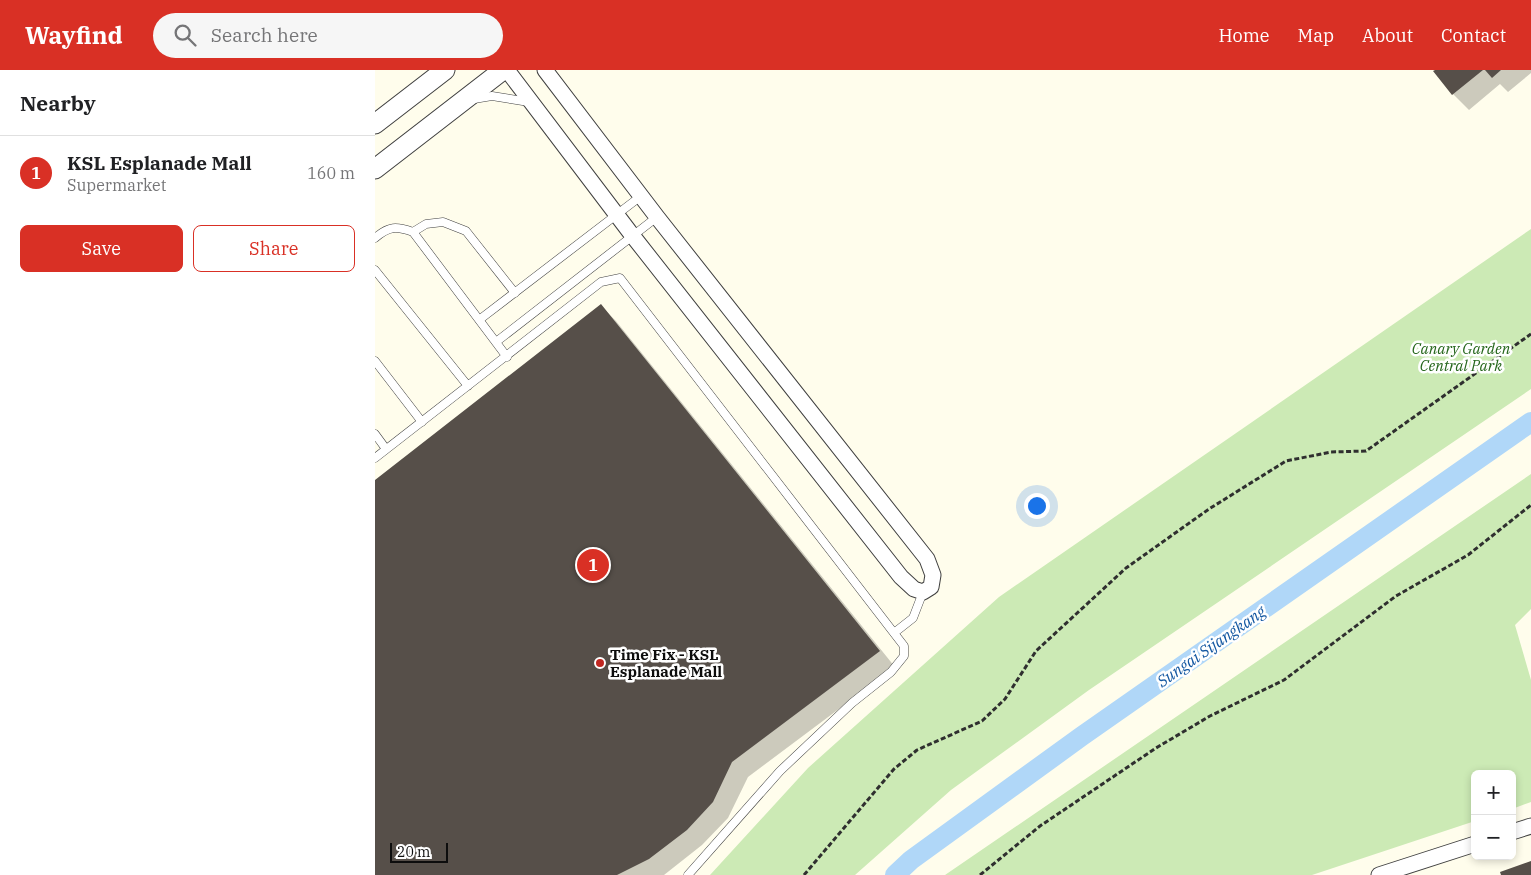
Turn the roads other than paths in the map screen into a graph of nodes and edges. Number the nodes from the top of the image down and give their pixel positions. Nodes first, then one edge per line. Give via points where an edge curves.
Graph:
1 (445, 70) edge
2 (503, 70) edge
3 (507, 70) edge
4 (545, 70) edge
5 (556, 70) edge
6 (558, 87) junction
7 (465, 100) junction
8 (533, 104) junction
9 (375, 124) edge
10 (375, 169) edge
11 (641, 196) junction
12 (617, 214) junction
13 (657, 217) junction
14 (413, 232) junction
15 (632, 235) junction
16 (375, 238) edge
17 (375, 270) edge
18 (515, 293) junction
19 (479, 320) junction
20 (496, 342) junction
21 (507, 356) junction
22 (375, 361) edge
23 (468, 386) junction
24 (421, 422) junction
25 (375, 434) edge
26 (386, 449) junction
27 (375, 458) edge
28 (923, 592) junction
29 (894, 633) junction
30 (1531, 826) edge
31 (1516, 831) edge
32 (1471, 845) edge
33 (688, 875) edge
34 (1379, 875) edge

1 - 9 street
2 - 7 street
3 - 8 street
4 - 6 street
5 - 6 lane
6 - 11 street
7 - 8 lane via 492,96
7 - 10 street
8 - 12 street
11 - 12 lane
11 - 13 street
12 - 15 street
12 - 18 lane
13 - 15 lane
13 - 28 street via 927,558 933,575 931,587
14 - 16 lane via 397,226
14 - 18 lane via 426,224 443,222 466,231
14 - 19 lane
15 - 20 lane
15 - 28 street via 901,577 914,589
17 - 23 lane
18 - 19 lane
19 - 20 lane
20 - 21 lane
21 - 23 lane
21 - 29 lane via 601,282 620,278
22 - 24 lane
23 - 24 lane
24 - 26 lane
25 - 26 lane
26 - 27 lane
28 - 29 lane via 913,618
29 - 33 lane via 904,646 904,656 891,672 852,703 781,771
30 - 31 street
32 - 34 street

